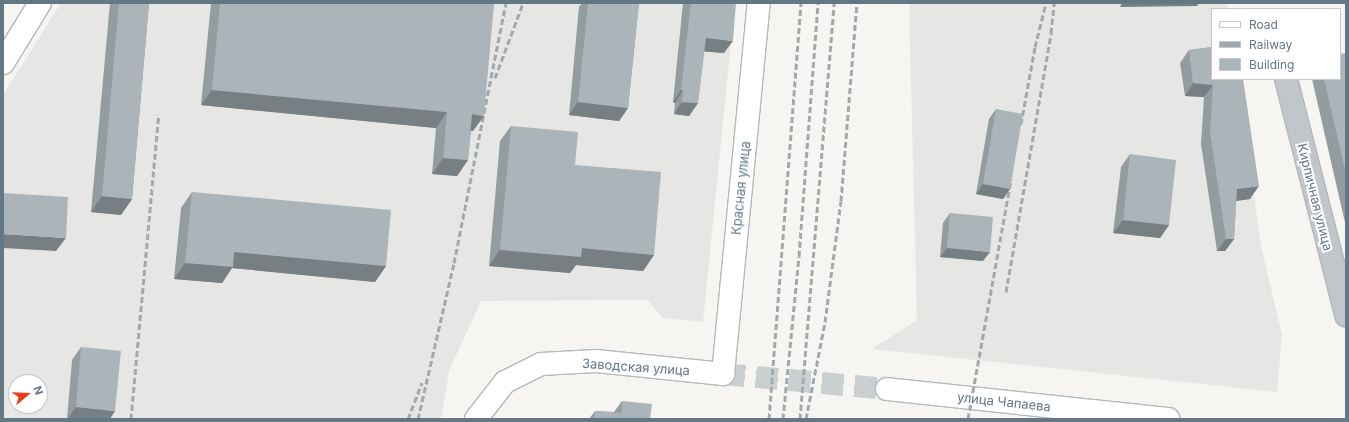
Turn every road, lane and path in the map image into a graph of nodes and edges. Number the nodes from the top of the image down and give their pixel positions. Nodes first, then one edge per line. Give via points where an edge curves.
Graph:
1 (40, 3) edge
2 (759, 3) edge
3 (3, 63) edge
4 (1286, 80) edge
5 (1346, 315) edge
6 (723, 374) joint
7 (887, 389) tunnel mouth
8 (476, 419) edge
9 (1168, 419) edge

1 - 3 main road
2 - 6 main road, Красная улица
4 - 5 street, Кирпичная улица
6 - 8 main road, Заводская улица via 596,361 541,364 505,382
7 - 9 main road, улица Чапаева

